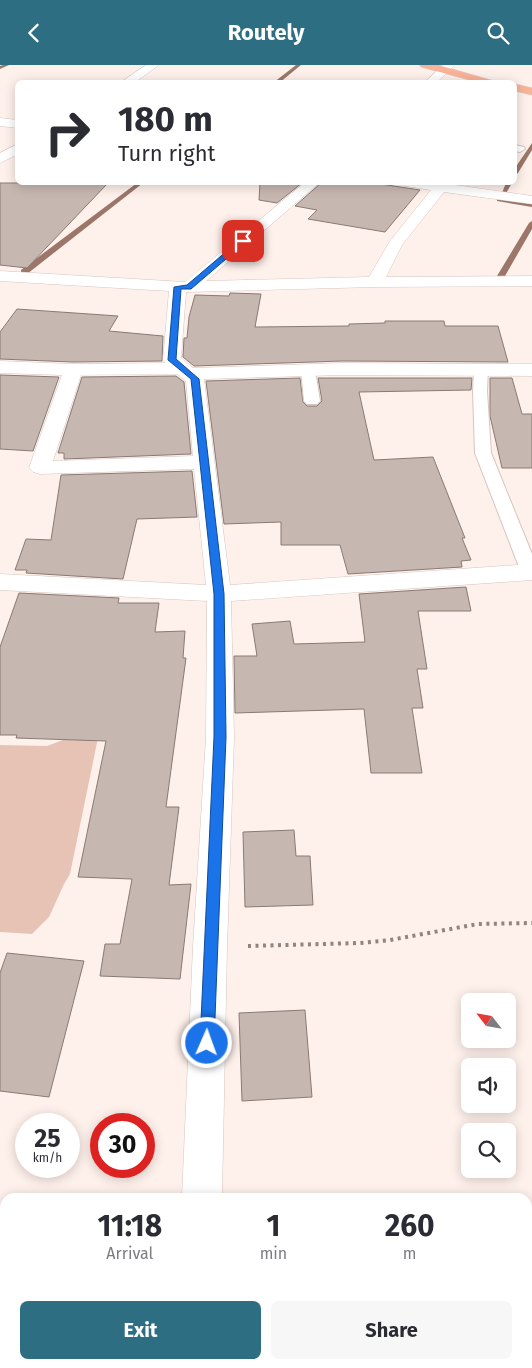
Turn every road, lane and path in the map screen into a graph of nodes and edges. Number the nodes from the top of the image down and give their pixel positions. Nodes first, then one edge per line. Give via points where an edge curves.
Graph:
1 (154, 65) edge
2 (425, 65) edge
3 (447, 67) edge
4 (130, 80) edge
5 (432, 80) edge
6 (487, 80) edge
7 (517, 87) edge
8 (532, 91) edge
9 (0, 122) edge
10 (15, 124) edge
11 (15, 150) edge
12 (0, 159) edge
13 (310, 185) edge
14 (426, 185) edge
15 (441, 187) junction
16 (532, 200) edge
17 (0, 276) edge
18 (532, 281) edge
19 (375, 282) junction
20 (183, 287) junction
21 (1, 369) edge
22 (73, 370) junction
23 (308, 370) junction
24 (482, 370) junction
25 (532, 370) edge
26 (186, 371) junction
27 (312, 401) dead end
28 (205, 461) junction
29 (531, 572) edge
30 (0, 582) edge
31 (219, 594) junction
32 (532, 923) edge
33 (210, 947) junction
34 (202, 1193) edge

1 - 4 street
2 - 3 highway
3 - 5 street
3 - 6 highway
7 - 8 highway
9 - 10 street
11 - 12 street
13 - 20 street
14 - 15 street
15 - 16 street
15 - 19 street via 395,244
17 - 20 street
18 - 19 street
19 - 20 street
20 - 26 street via 172,360
21 - 22 street
22 - 26 street
22 - 28 street via 40,468
23 - 24 street
23 - 26 street
23 - 27 lane
24 - 25 street
24 - 29 lane via 483,453
26 - 28 street via 195,379
28 - 31 street
29 - 31 street
30 - 31 street
31 - 33 street via 220,737
32 - 33 path via 478,924 360,943
33 - 34 street

